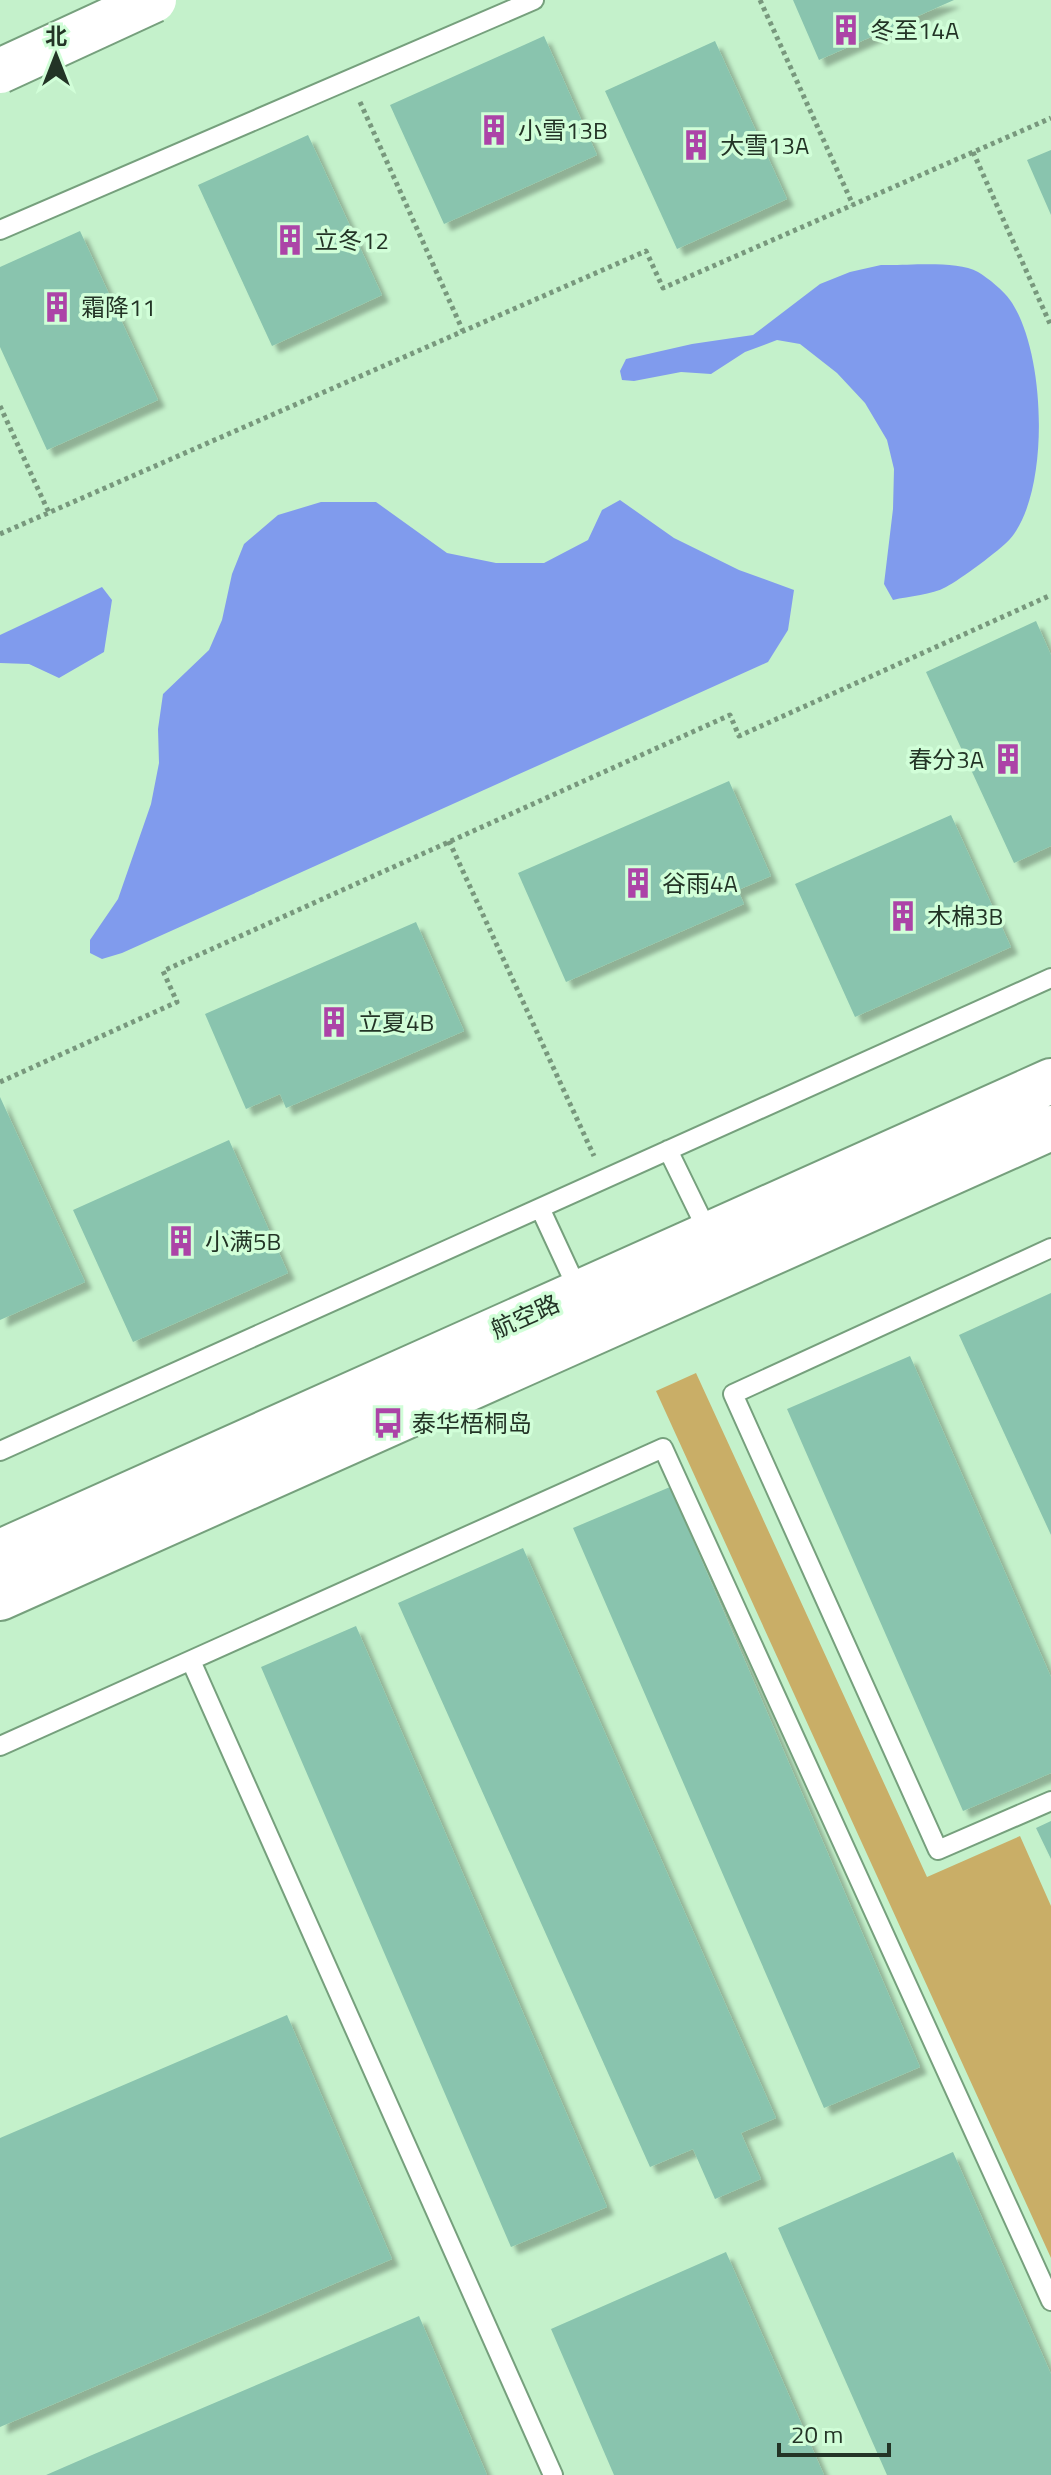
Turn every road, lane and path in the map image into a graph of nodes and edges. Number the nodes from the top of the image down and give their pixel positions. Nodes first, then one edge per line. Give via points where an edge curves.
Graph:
1 (154, 0) edge
2 (534, 0) edge
3 (760, 0) edge
4 (0, 71) edge
5 (350, 78) junction
6 (1051, 118) edge
7 (973, 152) junction
8 (853, 205) junction
9 (0, 230) edge
10 (1051, 326) edge
11 (463, 331) junction
12 (0, 406) edge
13 (49, 513) junction
14 (0, 534) edge
15 (1051, 595) edge
16 (449, 841) junction
17 (1051, 978) edge
18 (1051, 1081) edge
19 (0, 1082) edge
20 (1051, 1128) edge
21 (668, 1150) junction
22 (604, 1179) junction
23 (540, 1208) junction
24 (709, 1234) junction
25 (1051, 1248) edge
26 (579, 1292) junction
27 (0, 1451) edge
28 (0, 1552) edge
29 (0, 1598) edge
30 (191, 1661) junction
31 (0, 1746) edge
32 (1051, 1801) edge
33 (1051, 2301) edge
34 (553, 2475) edge

1 - 4 main road, bridge
2 - 5 lane
3 - 8 path
5 - 9 lane
5 - 11 path
6 - 7 path
7 - 8 path
7 - 10 path
8 - 11 path via 663,288 646,251
11 - 13 path
12 - 13 path
13 - 14 path
15 - 16 path via 739,736 730,715
16 - 19 path via 163,971 177,1002
16 - 22 path
17 - 21 lane
18 - 24 main road, 航空路
20 - 29 main road, 航空路
21 - 22 lane
21 - 24 lane
22 - 23 lane
23 - 26 lane
23 - 27 lane
24 - 26 main road, 航空路
25 - 32 lane via 733,1394 938,1850
26 - 28 main road, 航空路
30 - 31 lane
30 - 33 lane via 663,1448
30 - 34 lane

